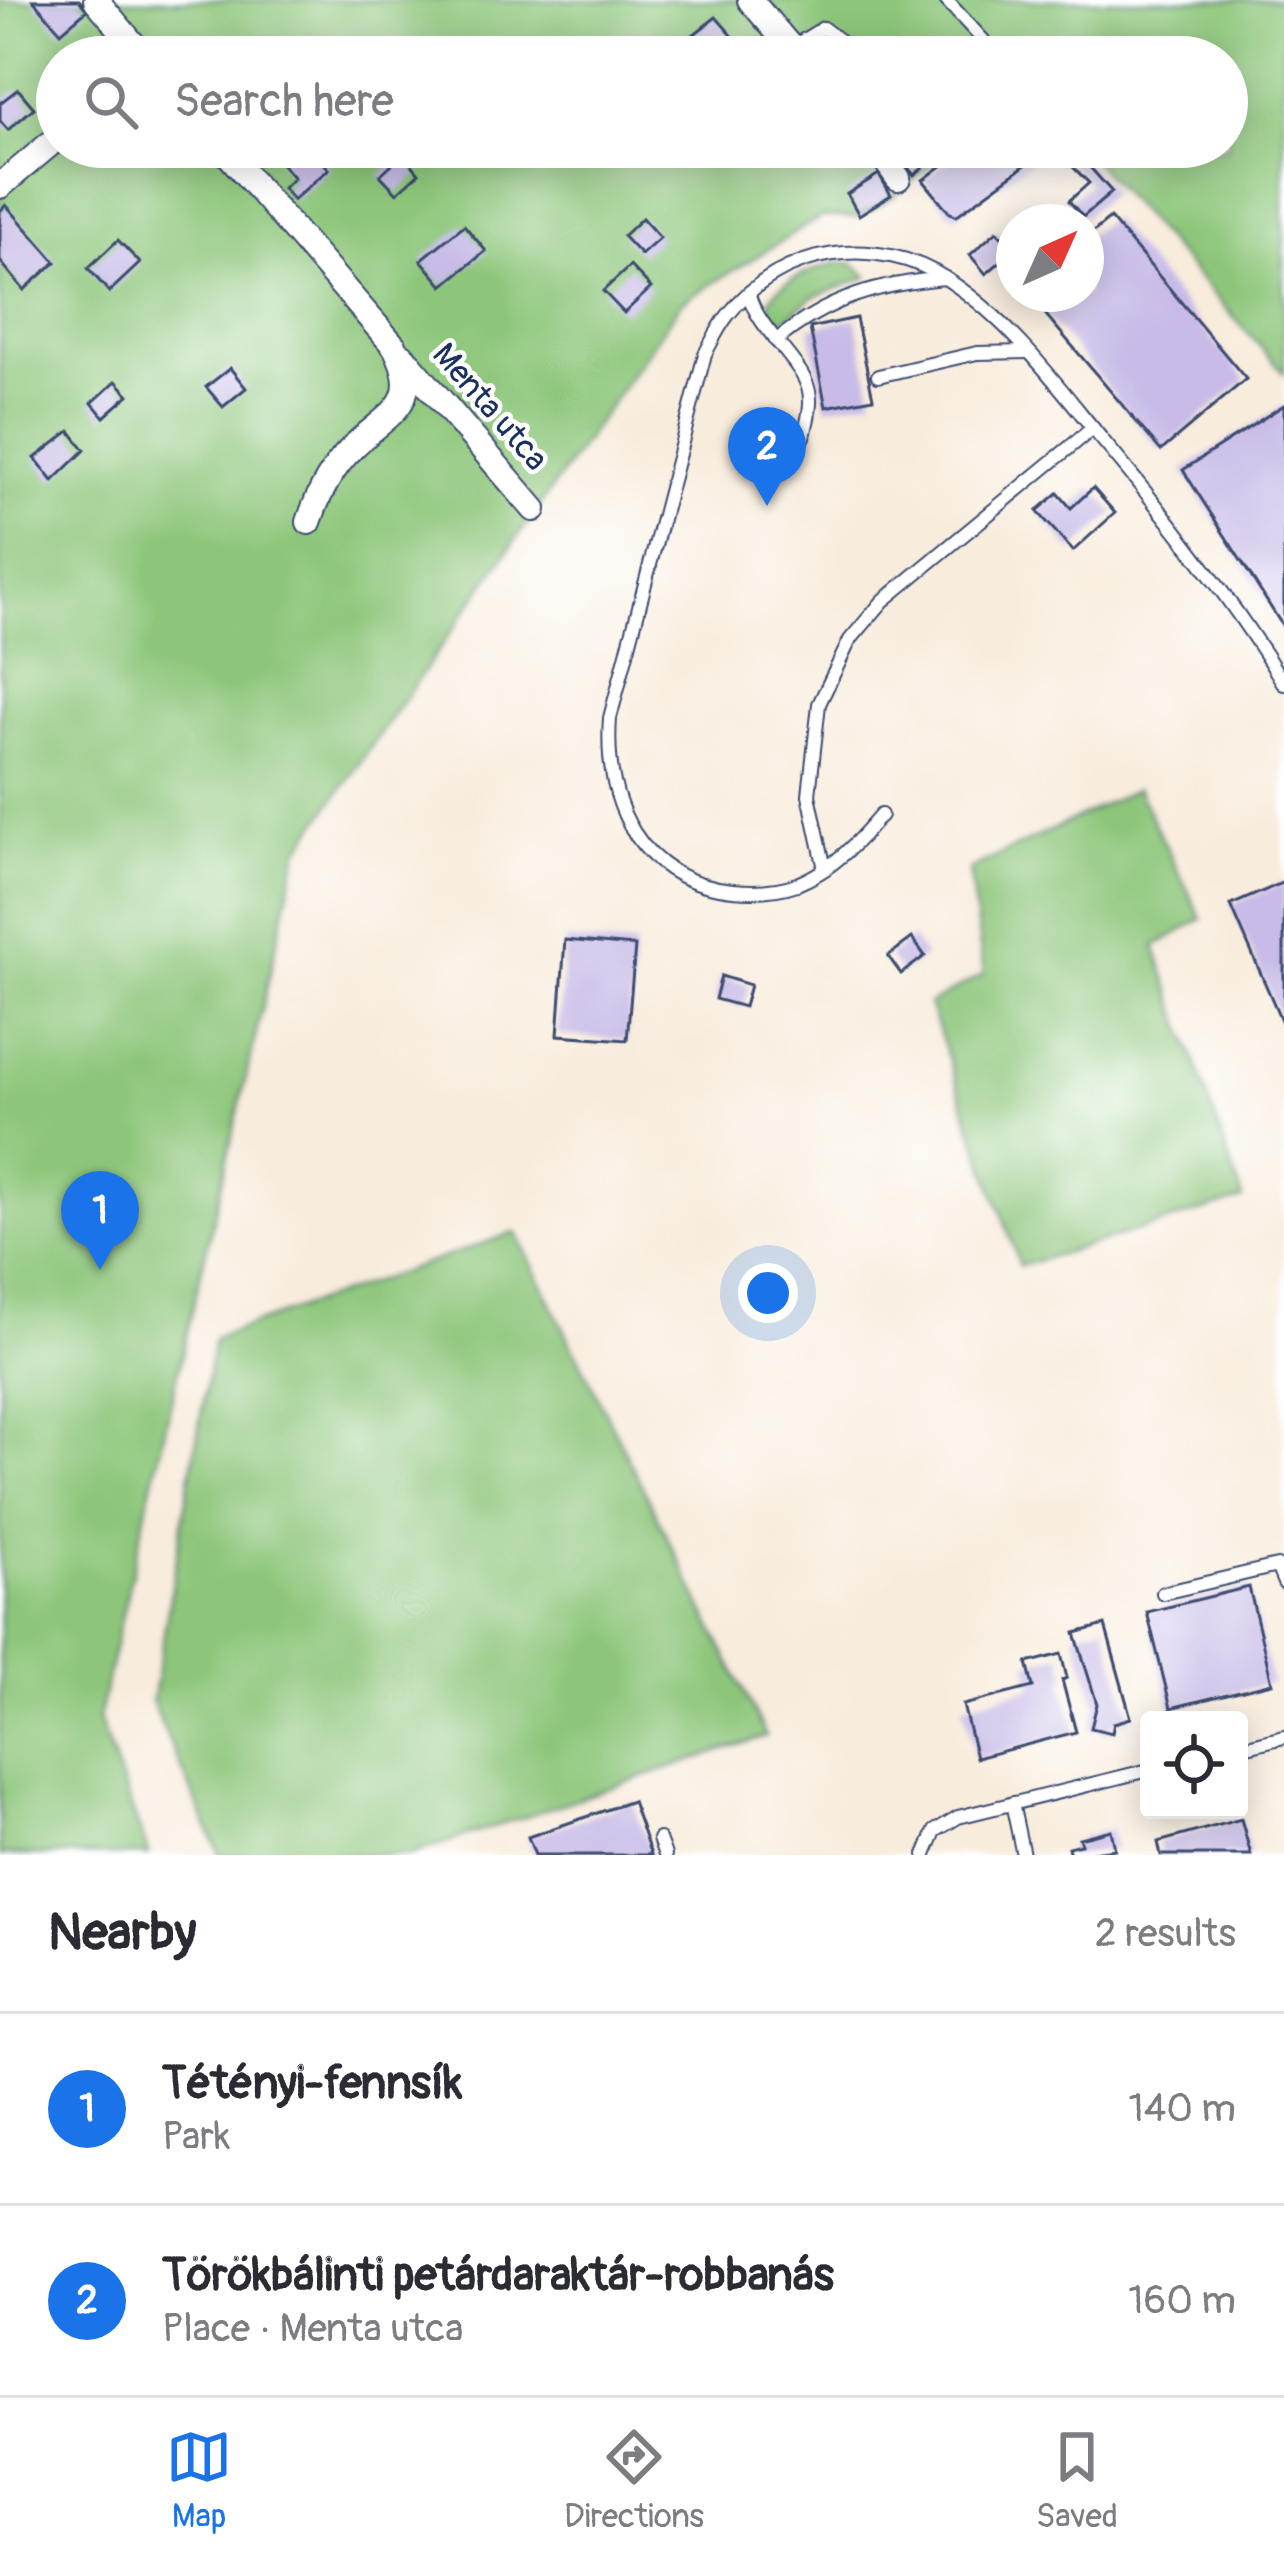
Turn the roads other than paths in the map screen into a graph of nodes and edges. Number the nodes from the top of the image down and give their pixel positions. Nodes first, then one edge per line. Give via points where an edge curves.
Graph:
1 (97, 0) edge
2 (750, 0) edge
3 (946, 0) edge
4 (127, 36) edge
5 (781, 36) edge
6 (979, 36) edge
7 (36, 156) edge
8 (240, 168) edge
9 (892, 168) edge
10 (898, 178) dead end
11 (0, 186) edge
12 (946, 278) junction
13 (749, 295) junction
14 (776, 341) junction
15 (395, 347) junction
16 (1029, 352) junction
17 (878, 376) dead end
18 (1093, 428) junction
19 (804, 437) dead end
20 (534, 509) dead end
21 (309, 522) dead end
22 (1284, 684) edge
23 (881, 815) dead end
24 (825, 869) junction
25 (1284, 1582) edge
26 (1163, 1593) dead end
27 (1284, 1737) edge
28 (1248, 1746) edge
29 (1140, 1772) edge
30 (1012, 1803) junction
31 (658, 1839) dead end
32 (664, 1855) edge
33 (925, 1855) edge
34 (1023, 1855) edge

1 - 4 street
2 - 5 street
3 - 6 lane
7 - 11 street
8 - 15 street, Menta utca
9 - 10 street
12 - 13 lane via 857,250 782,269
12 - 14 lane via 890,283 808,314
12 - 16 lane
13 - 14 lane via 755,318
13 - 24 lane via 705,354 610,718 607,759 640,844 670,872 754,892
14 - 19 lane via 811,395
15 - 20 street, Menta utca
15 - 21 street, Menta utca via 407,392 398,410 350,449
16 - 17 lane via 977,353
16 - 18 lane
18 - 22 lane via 1211,576
18 - 24 lane via 883,602 850,640 816,726 809,795
23 - 24 lane
25 - 26 lane via 1276,1566
27 - 28 lane
29 - 30 lane
30 - 33 lane via 958,1817 935,1831
30 - 34 lane
31 - 32 lane

